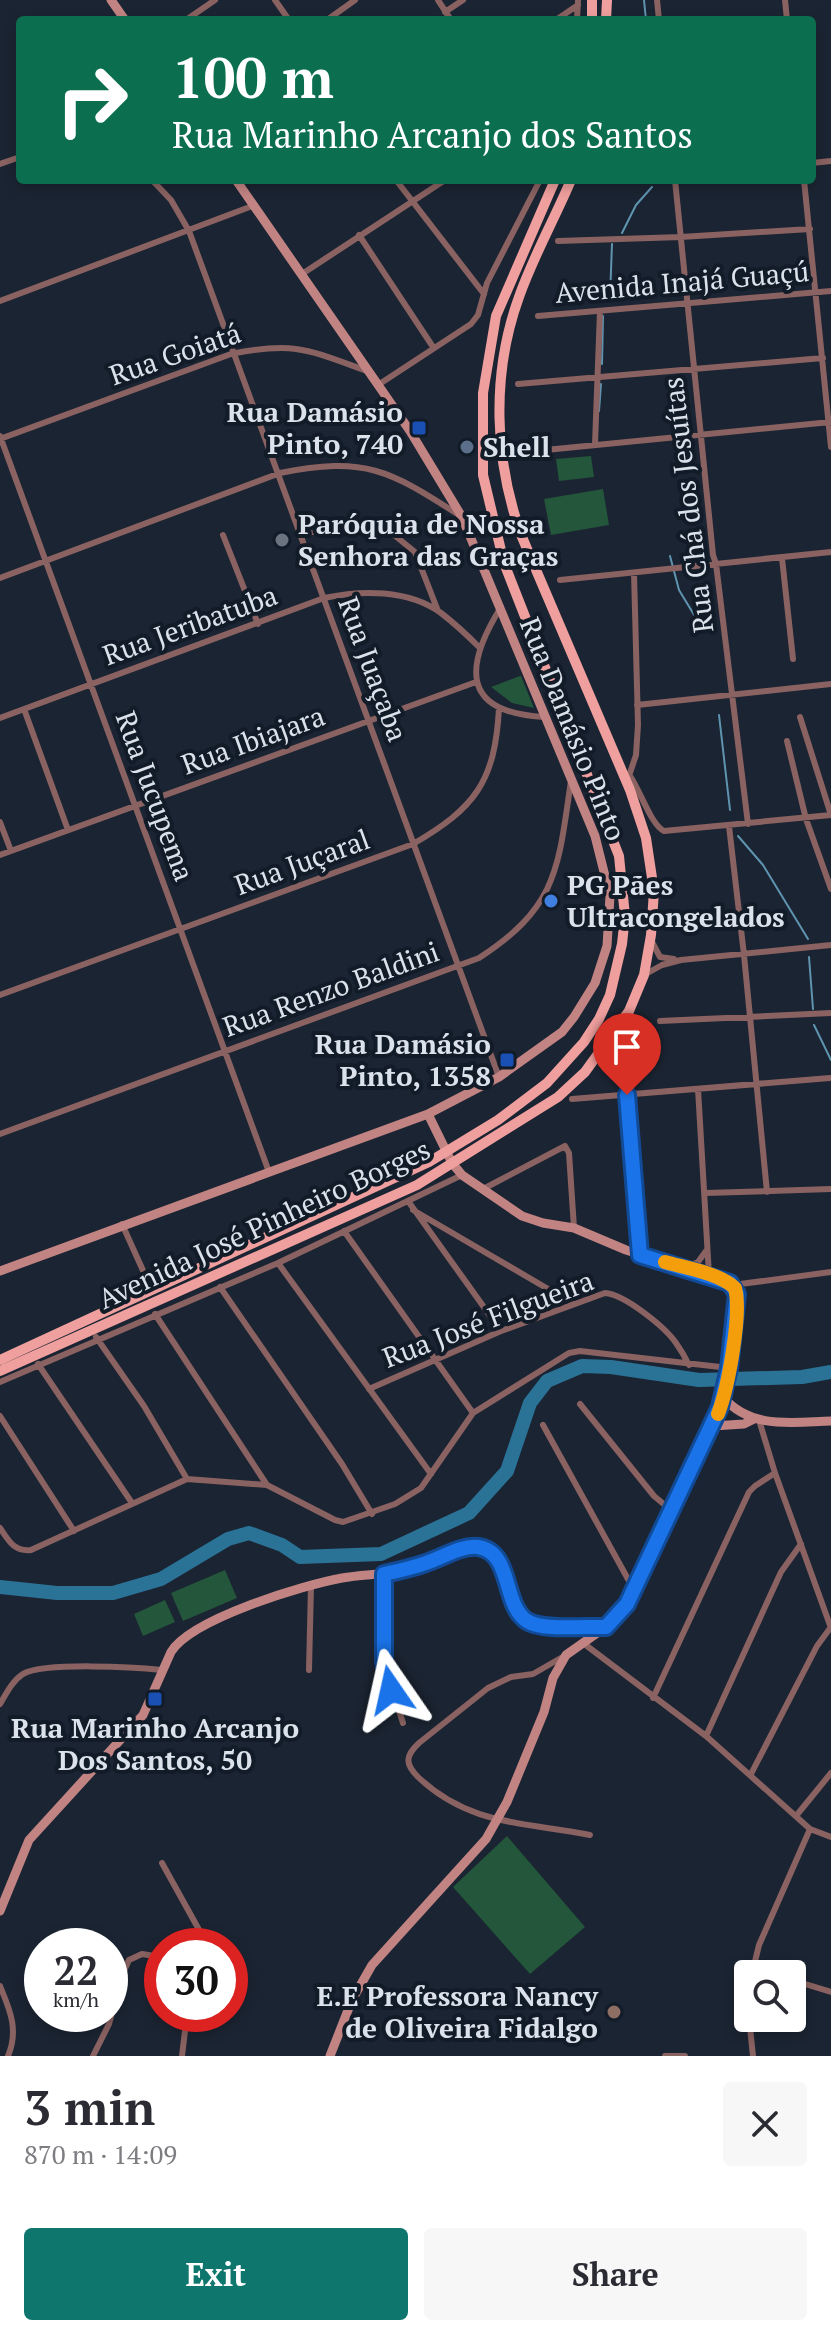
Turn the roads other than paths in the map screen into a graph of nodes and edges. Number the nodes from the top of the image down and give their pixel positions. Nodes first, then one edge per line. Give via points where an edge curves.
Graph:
1 (215, 0) edge
2 (355, 0) edge
3 (463, 0) edge
4 (578, 3) edge
5 (198, 16) edge
6 (333, 16) edge
7 (448, 16) edge
8 (561, 16) edge
9 (156, 184) edge
10 (239, 184) edge
11 (399, 184) edge
12 (439, 184) edge
13 (538, 184) edge
14 (553, 184) edge
15 (569, 184) edge
16 (675, 184) edge
17 (804, 184) edge
18 (411, 202) junction
19 (255, 205) junction
20 (810, 229) junction
21 (189, 231) junction
22 (359, 235) junction
23 (681, 237) junction
24 (558, 241) dead end
25 (302, 274) junction
26 (831, 291) edge
27 (816, 293) junction
28 (484, 294) junction
29 (0, 301) edge
30 (688, 304) junction
31 (600, 311) junction
32 (538, 316) dead end
33 (433, 347) junction
34 (234, 353) junction
35 (823, 358) junction
36 (694, 369) junction
37 (367, 371) junction
38 (597, 378) junction
39 (518, 384) dead end
40 (378, 385) junction
41 (830, 422) edge
42 (701, 433) junction
43 (0, 438) edge
44 (595, 444) junction
45 (831, 447) edge
46 (525, 452) dead end
47 (278, 474) junction
48 (462, 517) junction
49 (223, 535) dead end
50 (301, 535) junction
51 (831, 552) edge
52 (782, 558) junction
53 (46, 561) junction
54 (716, 564) junction
55 (634, 573) junction
56 (0, 578) edge
57 (560, 580) dead end
58 (324, 598) junction
59 (501, 607) junction
60 (438, 611) junction
61 (258, 624) junction
62 (479, 647) junction
63 (793, 659) dead end
64 (476, 682) junction
65 (831, 684) edge
66 (91, 685) junction
67 (733, 693) junction
68 (637, 705) junction
69 (499, 708) junction
70 (24, 709) junction
71 (545, 717) junction
72 (800, 717) dead end
73 (0, 718) edge
74 (368, 722) junction
75 (787, 741) dead end
76 (627, 777) junction
77 (571, 779) junction
78 (136, 806) junction
79 (831, 815) edge
80 (806, 819) junction
81 (0, 822) edge
82 (746, 824) junction
83 (730, 826) junction
84 (68, 830) junction
85 (413, 844) junction
86 (11, 851) junction
87 (0, 855) edge
88 (830, 884) edge
89 (180, 930) junction
90 (651, 940) junction
91 (831, 945) edge
92 (744, 955) junction
93 (681, 960) junction
94 (458, 967) junction
95 (644, 975) junction
96 (0, 995) edge
97 (831, 1013) edge
98 (749, 1017) junction
99 (660, 1021) dead end
100 (226, 1052) junction
101 (499, 1077) junction
102 (830, 1078) edge
103 (755, 1084) junction
104 (698, 1089) junction
105 (627, 1095) junction
106 (572, 1099) dead end
107 (428, 1114) junction
108 (0, 1134) edge
109 (446, 1151) junction
110 (452, 1163) junction
111 (269, 1172) junction
112 (462, 1175) junction
113 (483, 1189) junction
114 (831, 1189) edge
115 (767, 1192) junction
116 (706, 1193) junction
117 (408, 1201) junction
118 (413, 1210) junction
119 (122, 1224) junction
120 (574, 1228) junction
121 (344, 1231) junction
122 (706, 1251) junction
123 (640, 1255) junction
124 (278, 1263) junction
125 (685, 1268) junction
126 (0, 1271) edge
127 (831, 1272) edge
128 (145, 1275) dead end
129 (709, 1275) junction
130 (733, 1285) junction
131 (220, 1287) junction
132 (572, 1303) junction
133 (155, 1314) junction
134 (92, 1330) junction
135 (501, 1331) junction
136 (0, 1360) edge
137 (434, 1360) junction
138 (38, 1364) junction
139 (689, 1365) junction
140 (0, 1371) edge
141 (729, 1371) junction
142 (0, 1382) edge
143 (369, 1389) junction
144 (724, 1394) junction
145 (580, 1404) dead end
146 (473, 1413) junction
147 (0, 1416) edge
148 (756, 1420) junction
149 (831, 1421) edge
150 (543, 1425) dead end
151 (713, 1426) junction
152 (775, 1473) junction
153 (431, 1474) junction
154 (187, 1479) junction
155 (267, 1485) junction
156 (132, 1503) junction
157 (672, 1511) junction
158 (372, 1514) junction
159 (0, 1528) edge
160 (74, 1531) junction
161 (801, 1544) junction
162 (384, 1574) junction
163 (311, 1585) junction
164 (634, 1590) junction
165 (606, 1627) junction
166 (831, 1628) edge
167 (583, 1643) junction
168 (566, 1655) junction
169 (162, 1670) junction
170 (309, 1670) dead end
171 (653, 1698) junction
172 (0, 1704) edge
173 (403, 1723) dead end
174 (706, 1736) junction
175 (831, 1773) edge
176 (751, 1774) junction
177 (796, 1816) junction
178 (497, 1820) junction
179 (810, 1829) junction
180 (590, 1835) dead end
181 (831, 1837) edge
182 (162, 1863) dead end
183 (0, 1911) edge
184 (198, 1928) edge
185 (144, 1954) edge
186 (755, 1960) edge
187 (806, 1984) edge
188 (0, 1986) edge
189 (831, 1992) edge
190 (186, 2032) edge
191 (750, 2032) edge
192 (8, 2056) edge
193 (93, 2056) edge
194 (182, 2056) edge
195 (330, 2056) edge
196 (665, 2056) edge
197 (685, 2056) edge
198 (753, 2056) edge

1 - 5 street
2 - 6 street
3 - 7 street
4 - 8 street
9 - 21 street, Rua Juaçaba
10 - 19 street, Rua Damásio Pinto
11 - 18 street
12 - 18 street
13 - 28 street
14 - 109 main road, Avenida José Pinheiro Borges via 496,316 483,393 483,475 509,575 619,856 622,944 599,1019 566,1064 521,1103
15 - 76 main road, Avenida José Pinheiro Borges via 527,275 510,327 501,387 501,455 531,560
16 - 23 street, Rua Chá dos Jesuítas
17 - 20 street
18 - 22 street
18 - 28 street
19 - 21 street
19 - 25 street, Rua Damásio Pinto
20 - 23 street
20 - 27 street
21 - 29 street
21 - 34 street, Rua Juaçaba
22 - 25 street
22 - 33 street
23 - 24 street
23 - 30 street, Rua Chá dos Jesuítas
25 - 37 street, Rua Damásio Pinto
26 - 27 street, Avenida Inajá Guaçú
27 - 30 street, Avenida Inajá Guaçú
27 - 35 street
28 - 33 street via 471,324
30 - 31 street, Avenida Inajá Guaçú
30 - 36 street, Rua Chá dos Jesuítas
31 - 32 street, Avenida Inajá Guaçú
31 - 38 street
33 - 40 street
34 - 37 street, Rua Goiatá via 304,348
34 - 43 street, Rua Goiatá
34 - 47 street, Rua Juaçaba
35 - 36 street
35 - 41 street
36 - 38 street
36 - 42 street, Rua Chá dos Jesuítas
37 - 40 street, Rua Damásio Pinto
38 - 39 street
38 - 44 street
40 - 48 street, Rua Damásio Pinto
41 - 42 street
41 - 45 street
42 - 44 street
42 - 54 street, Rua Chá dos Jesuítas
43 - 53 street, Rua Jucupema
44 - 46 street
47 - 48 street via 325,466 376,470 407,482
47 - 50 street, Rua Juaçaba
47 - 53 street
48 - 59 street, Rua Damásio Pinto
49 - 61 street
50 - 58 street, Rua Juaçaba
50 - 60 street via 358,522 388,530 415,552
51 - 52 street
52 - 54 street
52 - 63 street
53 - 56 street
53 - 66 street, Rua Jucupema
54 - 55 street
54 - 67 street, Rua Chá dos Jesuítas
55 - 57 street
55 - 68 street
58 - 60 street, Rua Jeribatuba via 380,593
58 - 61 street, Rua Jeribatuba
58 - 74 street, Rua Juaçaba
59 - 62 street
59 - 71 street, Rua Damásio Pinto
60 - 62 street, Rua Jeribatuba
61 - 66 street, Rua Jeribatuba
62 - 64 street
64 - 69 street
64 - 74 street, Rua Ibiajara
65 - 67 street
66 - 70 street, Rua Jeribatuba
66 - 78 street, Rua Jucupema
67 - 68 street
67 - 82 street, Rua Chá dos Jesuítas
68 - 76 street via 637,743
69 - 71 street
69 - 85 street, Rua Juçaral via 496,749 475,797 456,817
70 - 73 street, Rua Jeribatuba
70 - 84 street
71 - 77 street, Rua Damásio Pinto
72 - 79 street
74 - 78 street, Rua Ibiajara
74 - 85 street, Rua Juaçaba
75 - 80 street
76 - 83 street via 661,831
76 - 90 main road, Avenida José Pinheiro Borges via 651,863
77 - 94 street, Rua Renzo Baldini via 558,865 544,895 507,938
77 - 101 street, Rua Damásio Pinto via 606,871 611,915 607,946 595,983 562,1032
78 - 84 street, Rua Ibiajara
78 - 89 street, Rua Jucupema
79 - 80 street
80 - 82 street
80 - 88 street
81 - 86 street
82 - 83 street
83 - 92 street
84 - 86 street, Rua Ibiajara
85 - 89 street, Rua Juçaral
85 - 94 street, Rua Juaçaba
86 - 87 street, Rua Ibiajara
89 - 96 street, Rua Juçaral
89 - 100 street, Rua Jucupema
90 - 93 street via 660,957
90 - 95 main road, Avenida José Pinheiro Borges
91 - 92 street
92 - 93 street
92 - 98 street
93 - 95 street
94 - 100 street, Rua Renzo Baldini
94 - 101 street, Rua Juaçaba
95 - 110 main road, Avenida José Pinheiro Borges via 629,1011 585,1072 539,1110
97 - 98 street
98 - 99 street
98 - 103 street
100 - 108 street, Rua Renzo Baldini
100 - 111 street, Rua Jucupema
101 - 107 street, Rua Damásio Pinto
102 - 103 street
103 - 104 street
103 - 115 street
104 - 105 street
104 - 116 street
105 - 106 street
105 - 123 street
107 - 109 street
107 - 111 street, Rua Damásio Pinto
109 - 110 street
109 - 134 main road, Avenida José Pinheiro Borges
110 - 112 street
110 - 134 main road, Avenida José Pinheiro Borges via 417,1185
111 - 119 street, Rua Damásio Pinto
112 - 113 street
112 - 117 street
113 - 120 street via 535,1221
113 - 120 street via 567,1147
114 - 115 street
115 - 116 street
116 - 122 street
117 - 118 street
117 - 121 street
118 - 132 street
118 - 135 street
119 - 126 street, Rua Damásio Pinto
119 - 128 street
120 - 123 street
121 - 124 street
121 - 137 street
122 - 125 street
122 - 129 street
123 - 125 street
124 - 131 street
124 - 143 street
125 - 129 street
127 - 130 street
129 - 130 street
130 - 141 street via 737,1306
131 - 133 street
131 - 158 street
132 - 135 street, Rua José Filgueira
132 - 139 street, Rua José Filgueira via 612,1294 663,1329
133 - 134 street
133 - 155 street
134 - 136 main road, Avenida José Pinheiro Borges
134 - 138 street
134 - 140 main road, Avenida José Pinheiro Borges
134 - 154 street
135 - 137 street, Rua José Filgueira
137 - 143 street, Rua José Filgueira
137 - 146 street
138 - 142 street
138 - 156 street
139 - 141 street
139 - 146 street via 569,1353
141 - 144 street
143 - 153 street
144 - 148 street via 736,1410
144 - 151 street
145 - 157 street
146 - 153 street
147 - 160 street
148 - 149 street
148 - 151 street
148 - 152 street
150 - 164 street
151 - 157 street
152 - 161 street
152 - 171 street via 749,1492
153 - 158 street via 411,1496
154 - 155 street
154 - 156 street
155 - 158 street via 335,1520
156 - 160 street
157 - 164 street
159 - 160 street via 22,1551
161 - 166 street
161 - 174 street via 781,1572
162 - 163 street
162 - 165 street via 464,1548 483,1548 498,1560 524,1620 547,1626
162 - 173 street via 384,1662
163 - 169 street via 184,1636
163 - 170 street
164 - 165 street
165 - 167 street
166 - 176 street
167 - 168 street
167 - 171 street
168 - 178 street
168 - 178 street via 533,1674 488,1688 408,1757 410,1770 431,1790 467,1811
169 - 172 street via 31,1671 14,1681
169 - 183 street via 143,1715 29,1840
171 - 174 street
174 - 176 street
175 - 177 street
176 - 177 street
177 - 179 street
178 - 180 street
178 - 195 street via 474,1855 372,1965
179 - 181 street
179 - 186 street
182 - 184 street
185 - 193 street via 129,1960
187 - 189 street
188 - 192 street via 13,2020
190 - 194 street
191 - 198 street
196 - 197 street

